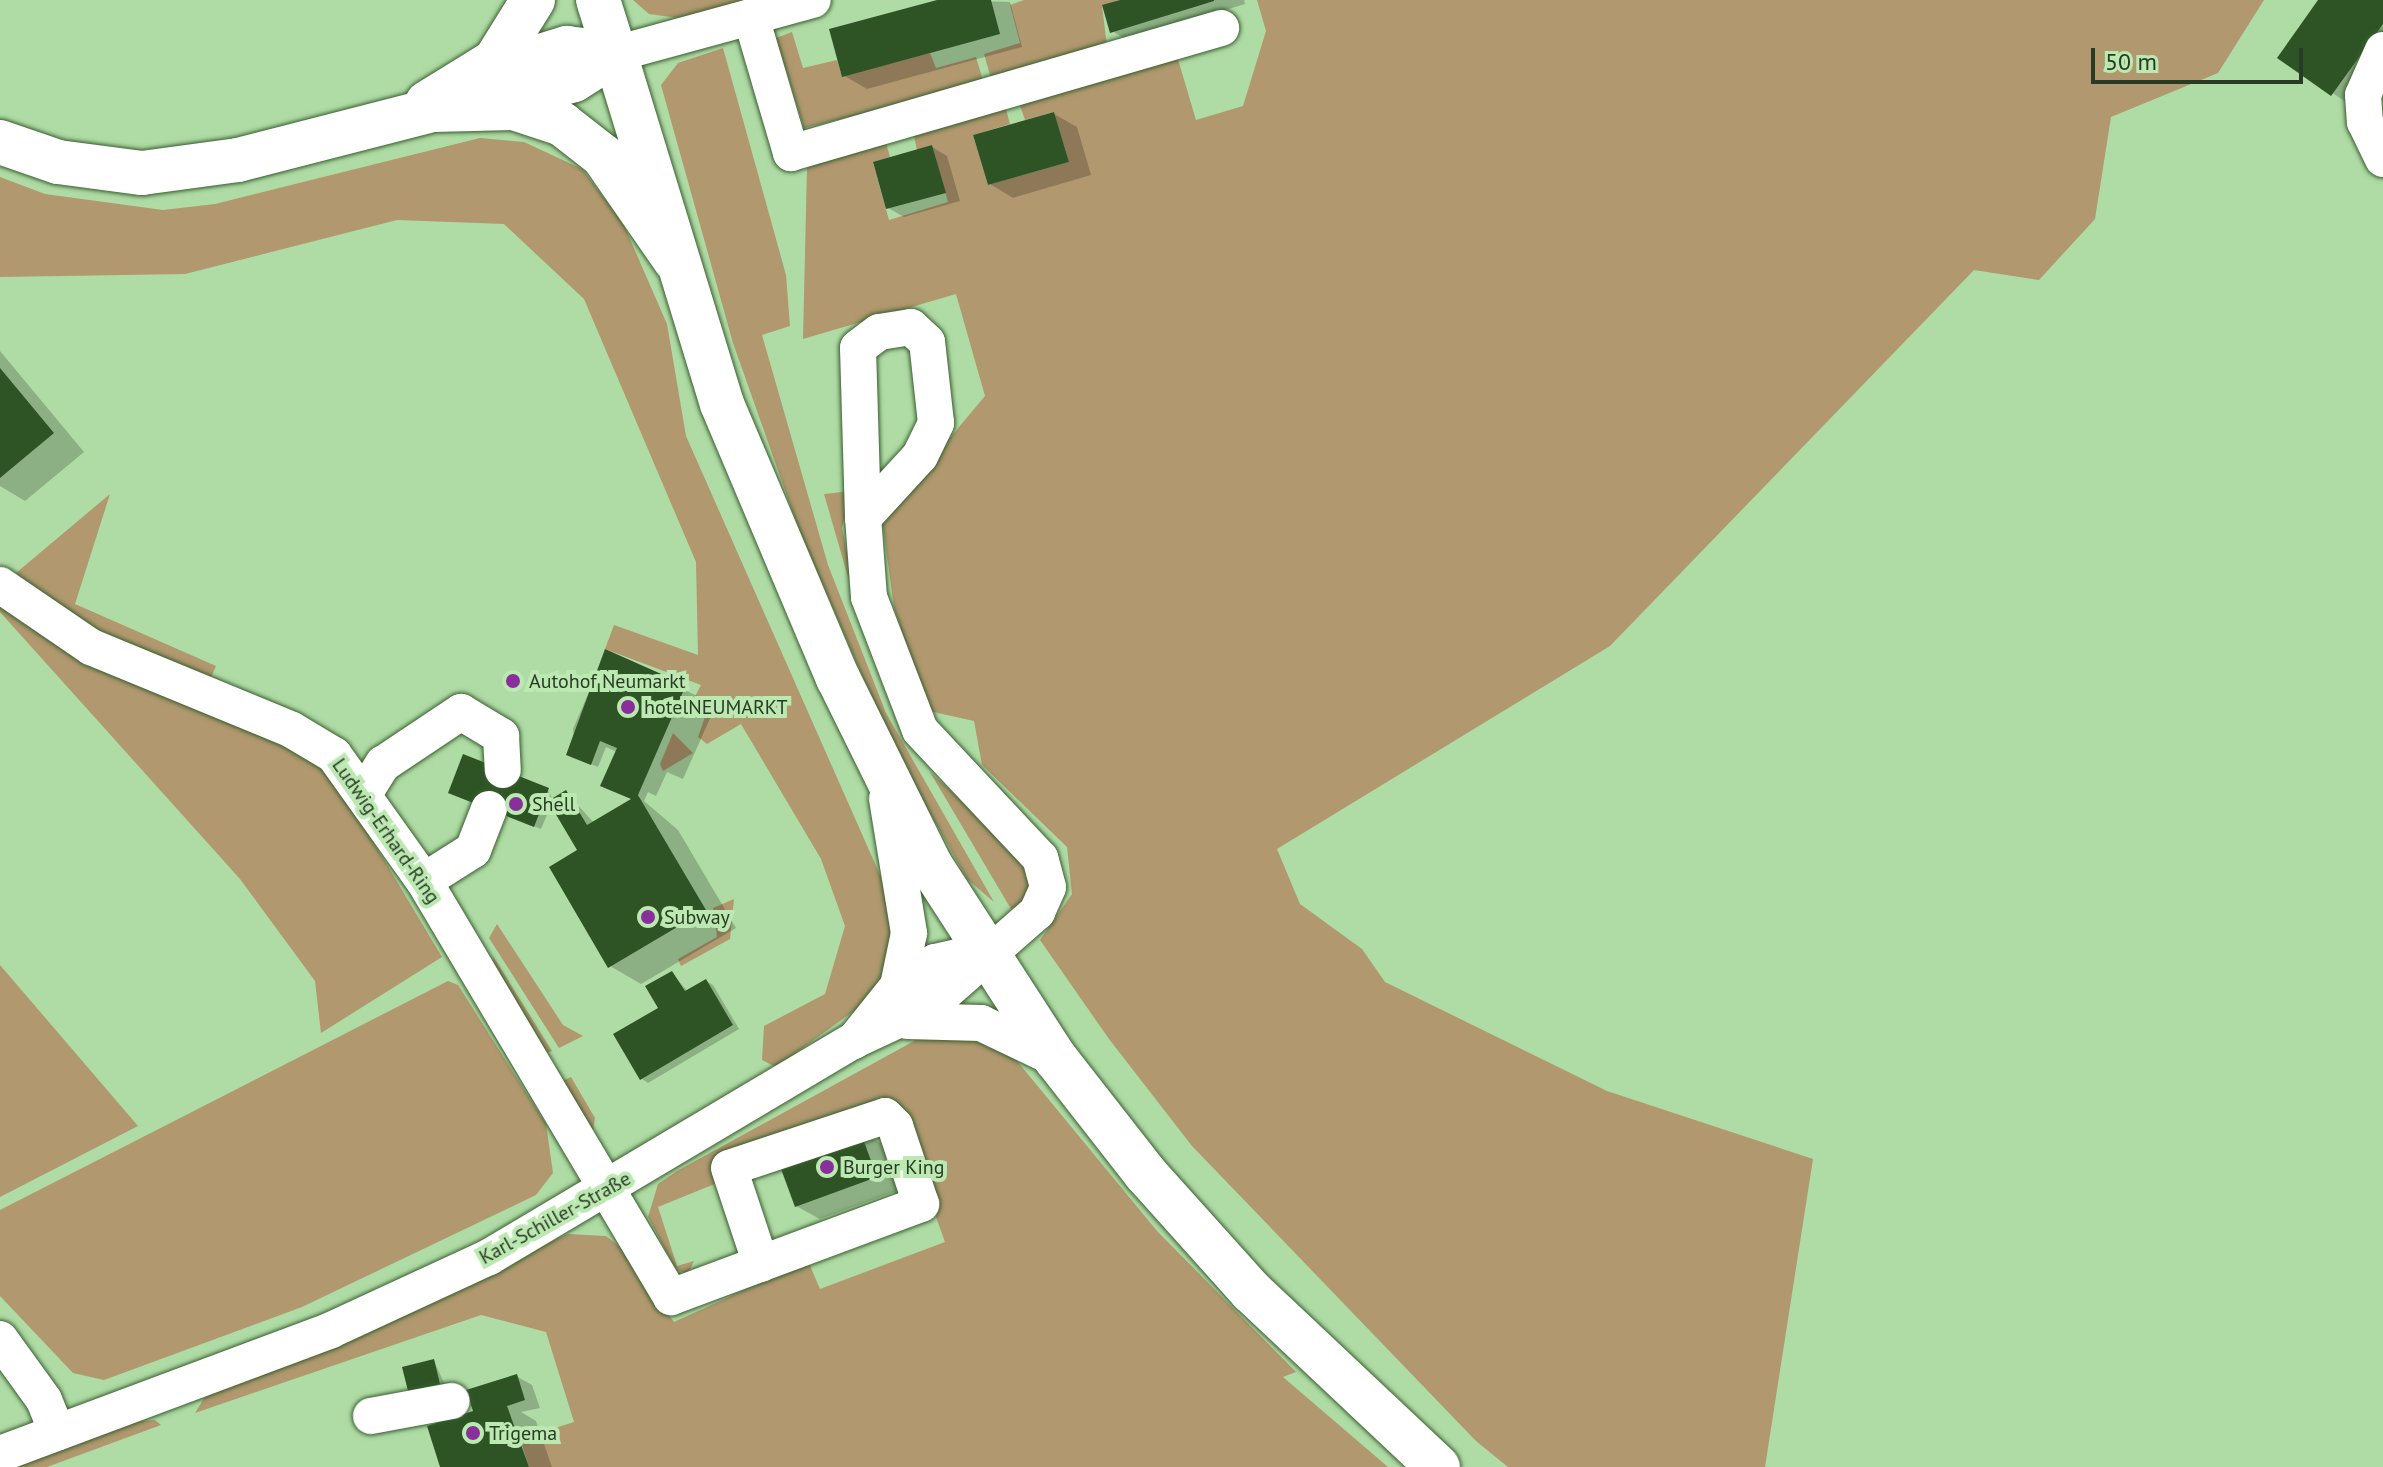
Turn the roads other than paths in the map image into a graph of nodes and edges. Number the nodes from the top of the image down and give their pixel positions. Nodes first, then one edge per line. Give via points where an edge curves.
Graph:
1 (533, 0) edge
2 (598, 0) edge
3 (813, 0) edge
4 (751, 17) junction
5 (1221, 28) dead end
6 (2383, 50) edge
7 (615, 54) junction
8 (480, 92) junction
9 (0, 142) edge
10 (2383, 159) edge
11 (675, 260) junction
12 (863, 518) junction
13 (6, 592) edge
14 (503, 770) dead end
15 (883, 777) junction
16 (364, 794) junction
17 (489, 809) dead end
18 (424, 881) junction
19 (984, 951) junction
20 (898, 986) junction
21 (898, 1022) junction
22 (853, 1041) junction
23 (1056, 1059) junction
24 (608, 1190) junction
25 (761, 1264) junction
26 (0, 1339) edge
27 (452, 1401) dead end
28 (371, 1416) dead end
29 (57, 1432) junction
30 (0, 1454) edge
31 (1438, 1467) edge

1 - 8 main road
2 - 7 main road
3 - 4 street
4 - 5 street via 791,153
4 - 7 street
6 - 10 street via 2363,95 2365,122
7 - 8 main road via 553,50
7 - 11 main road
8 - 9 main road via 238,160 142,173 58,162
8 - 11 main road via 583,138 632,192
11 - 15 main road via 748,470
12 - 12 street via 858,348 879,332 911,327 927,342 936,423 920,456
12 - 19 street via 869,597 920,730 1047,873 1037,912
13 - 16 street, Ludwig-Erhard-Ring via 91,647 314,741
14 - 16 street via 501,736 461,712 383,764
15 - 19 main road
15 - 20 street via 909,914
16 - 18 street, Ludwig-Erhard-Ring
17 - 18 street via 473,850
18 - 24 street, Ludwig-Erhard-Ring
19 - 20 street via 935,962
19 - 21 street, Karl-Schiller-Straße via 959,987
19 - 23 main road
20 - 22 street
21 - 22 street, Karl-Schiller-Straße
21 - 23 street via 966,1020
22 - 24 street, Karl-Schiller-Straße
23 - 31 main road via 1220,1257
24 - 25 street, Ludwig-Erhard-Ring via 671,1297
24 - 29 street, Karl-Schiller-Straße via 357,1319
25 - 25 street via 921,1204 895,1126 877,1113 729,1168
26 - 29 street via 44,1400
27 - 28 street
29 - 30 street, Karl-Schiller-Straße

